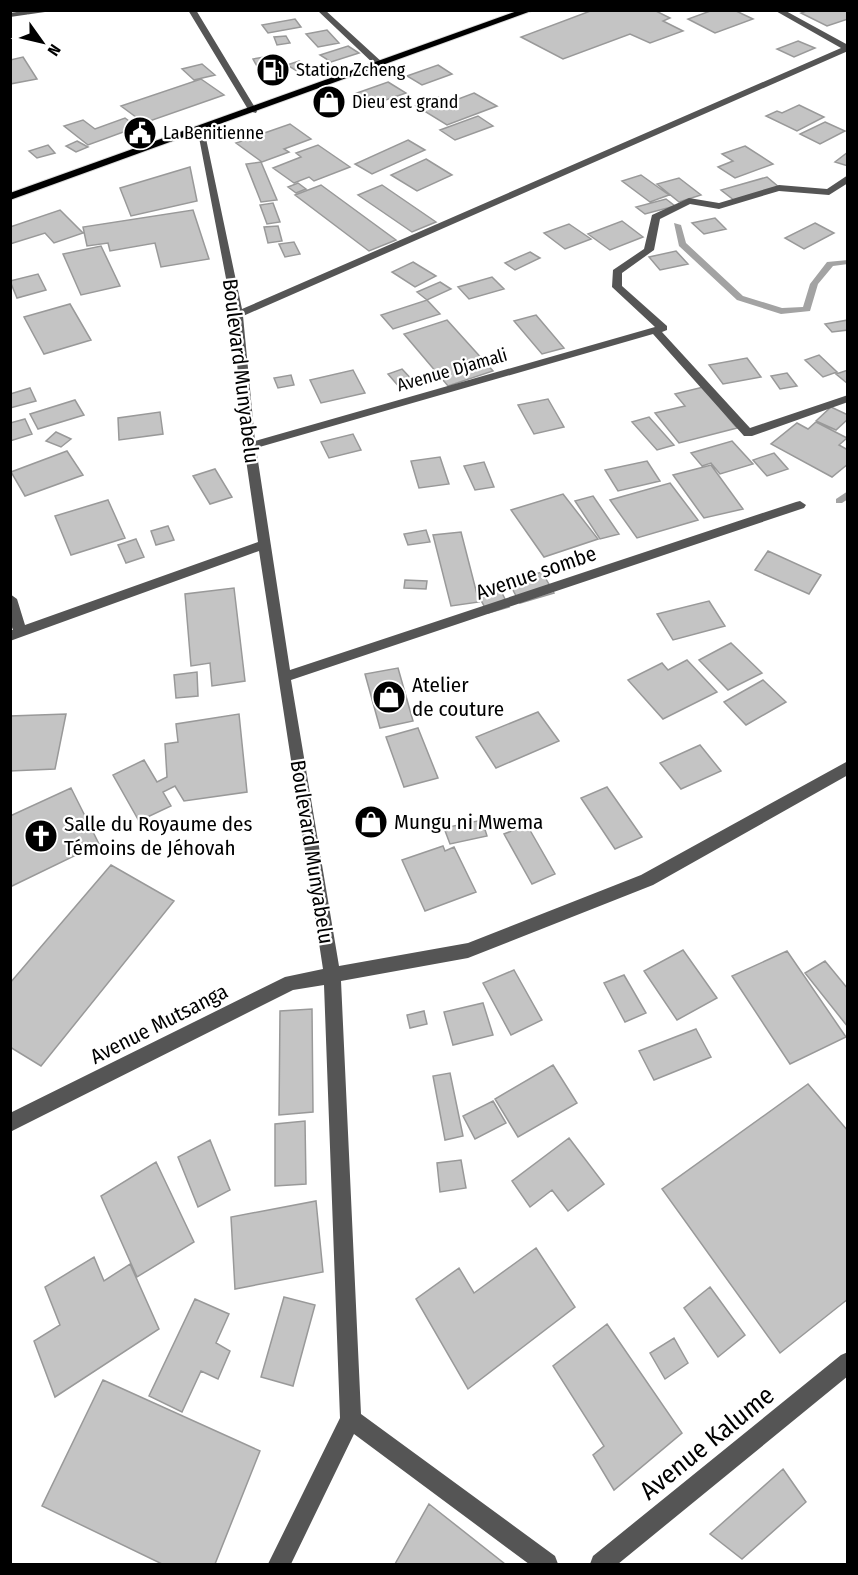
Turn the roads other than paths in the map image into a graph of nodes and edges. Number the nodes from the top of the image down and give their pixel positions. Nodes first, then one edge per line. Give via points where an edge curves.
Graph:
1 (56, 10) edge
2 (192, 10) edge
3 (320, 10) edge
4 (530, 10) edge
5 (777, 10) edge
6 (10, 15) edge
7 (847, 49) edge
8 (380, 65) junction
9 (253, 111) junction
10 (200, 129) junction
11 (848, 178) edge
12 (10, 197) edge
13 (238, 315) junction
14 (659, 329) junction
15 (848, 398) edge
16 (250, 446) junction
17 (801, 505) dead end
18 (265, 544) junction
19 (10, 599) edge
20 (15, 634) edge
21 (284, 678) junction
22 (848, 767) edge
23 (332, 975) junction
24 (10, 1123) edge
25 (848, 1362) edge
26 (351, 1419) junction
27 (279, 1564) edge
28 (547, 1564) edge
29 (601, 1564) edge

1 - 6 street
2 - 9 street
3 - 8 street
4 - 8 highway
5 - 7 street
7 - 13 street
8 - 9 highway
9 - 10 highway
10 - 12 highway
10 - 13 street, Boulevard Munyabelu
11 - 14 street via 829,192 779,188 719,206 689,201 655,217 649,250 617,272 617,287
13 - 16 street, Boulevard Munyabelu
14 - 15 street via 748,433
14 - 16 street, Avenue Djamali
16 - 18 street, Boulevard Munyabelu
17 - 21 street, Avenue sombe
18 - 20 street
18 - 21 street, Boulevard Munyabelu
19 - 20 street
21 - 23 street, Boulevard Munyabelu
22 - 23 street, Avenue Mutsanga via 647,880 468,950
23 - 24 street, Avenue Mutsanga via 291,983
23 - 26 street, Boulevard Munyabelu
25 - 29 street, Avenue Kalume
26 - 27 street, Boulevard Munyabelu
26 - 28 street

